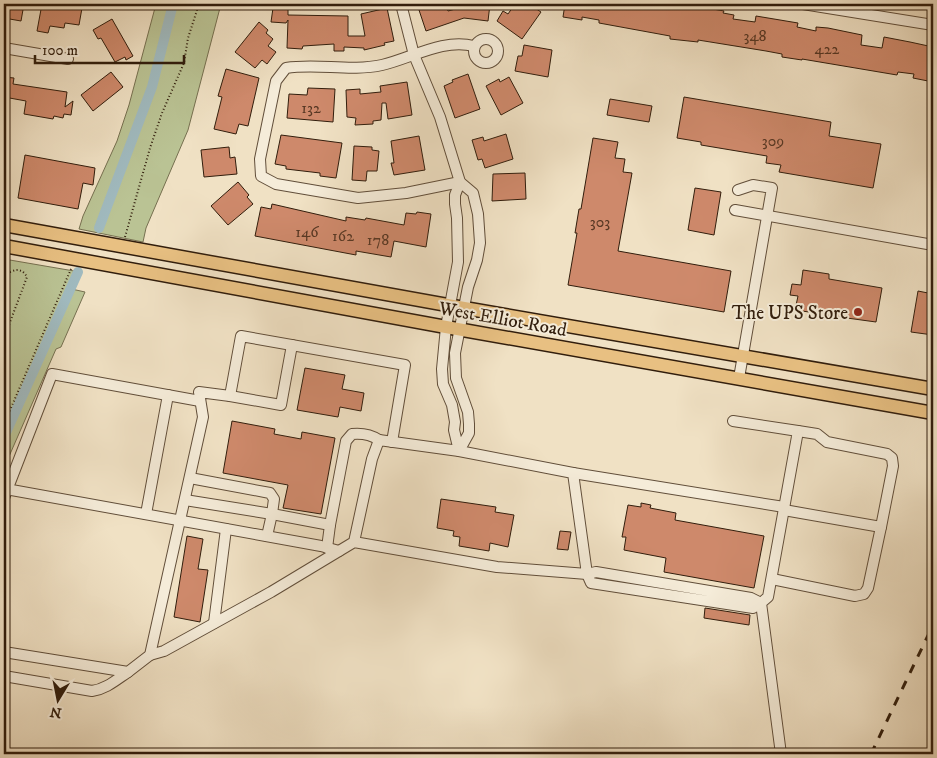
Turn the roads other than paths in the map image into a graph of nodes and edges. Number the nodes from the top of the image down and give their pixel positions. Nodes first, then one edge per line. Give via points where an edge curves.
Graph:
1 (402, 4) edge
2 (804, 4) edge
3 (852, 8) edge
4 (933, 25) edge
5 (474, 46) dead end
6 (4, 48) edge
7 (414, 55) junction
8 (68, 59) dead end
9 (460, 182) junction
10 (738, 190) dead end
11 (735, 210) dead end
12 (768, 215) junction
13 (4, 225) edge
14 (933, 244) edge
15 (4, 246) edge
16 (457, 307) junction
17 (452, 328) junction
18 (292, 345) junction
19 (742, 356) junction
20 (739, 378) junction
21 (933, 389) edge
22 (168, 396) junction
23 (230, 396) junction
24 (200, 401) junction
25 (933, 413) edge
26 (733, 421) dead end
27 (798, 431) junction
28 (379, 440) junction
29 (392, 442) junction
30 (459, 451) junction
31 (573, 473) junction
32 (190, 478) junction
33 (5, 494) edge
34 (185, 500) junction
35 (784, 509) junction
36 (146, 514) junction
37 (272, 514) junction
38 (180, 520) junction
39 (330, 525) junction
40 (881, 527) junction
41 (226, 528) junction
42 (267, 536) junction
43 (354, 542) junction
44 (327, 548) junction
45 (339, 551) junction
46 (587, 574) junction
47 (772, 579) junction
48 (761, 603) junction
49 (214, 623) junction
50 (4, 652) edge
51 (150, 655) junction
52 (128, 672) junction
53 (4, 676) edge
54 (781, 754) edge

1 - 7 street
2 - 3 street
3 - 4 street
5 - 7 street via 463,43 446,45
6 - 8 street
7 - 9 street via 440,117
7 - 9 street via 381,65 286,68 276,81 260,159 261,176 276,184 358,198
9 - 16 street via 455,195 459,247
9 - 16 street via 472,193 478,214 480,243 468,287
10 - 12 street via 753,185 772,188
11 - 12 street
12 - 14 street
12 - 19 street
13 - 16 main road, West Elliot Road
15 - 17 main road, West Elliot Road via 69,263
16 - 17 street
16 - 19 main road, West Elliot Road
17 - 20 main road, West Elliot Road
17 - 30 street via 443,351 443,384 452,405
17 - 30 street via 454,367 468,412 470,433
18 - 23 street via 280,405
18 - 23 street via 241,336
18 - 29 street via 405,365
19 - 20 street
19 - 21 main road, West Elliot Road
20 - 25 main road, West Elliot Road
22 - 24 street
22 - 33 street via 52,374
22 - 36 street
23 - 24 street via 198,392
24 - 32 street via 203,418
26 - 27 street
27 - 35 street
27 - 40 street via 817,434 827,442 887,454 892,458
28 - 29 street
28 - 39 street via 360,433 348,438
28 - 43 street
29 - 30 street
30 - 31 street
31 - 35 street
31 - 46 street
32 - 34 street
32 - 37 street via 270,493 274,499
33 - 36 street
34 - 37 street
34 - 38 street
35 - 40 street
35 - 47 street
36 - 38 street
37 - 39 street
37 - 42 street
38 - 41 street
38 - 51 street
39 - 44 street
40 - 47 street via 864,594 855,596
41 - 42 street
41 - 49 street
42 - 44 street
43 - 45 street
43 - 46 street via 498,567
44 - 45 street
45 - 49 street
46 - 48 street via 591,583 753,608
47 - 48 street via 768,597
48 - 54 street
49 - 51 street via 164,651
50 - 52 street
51 - 52 street
52 - 53 street via 100,690

